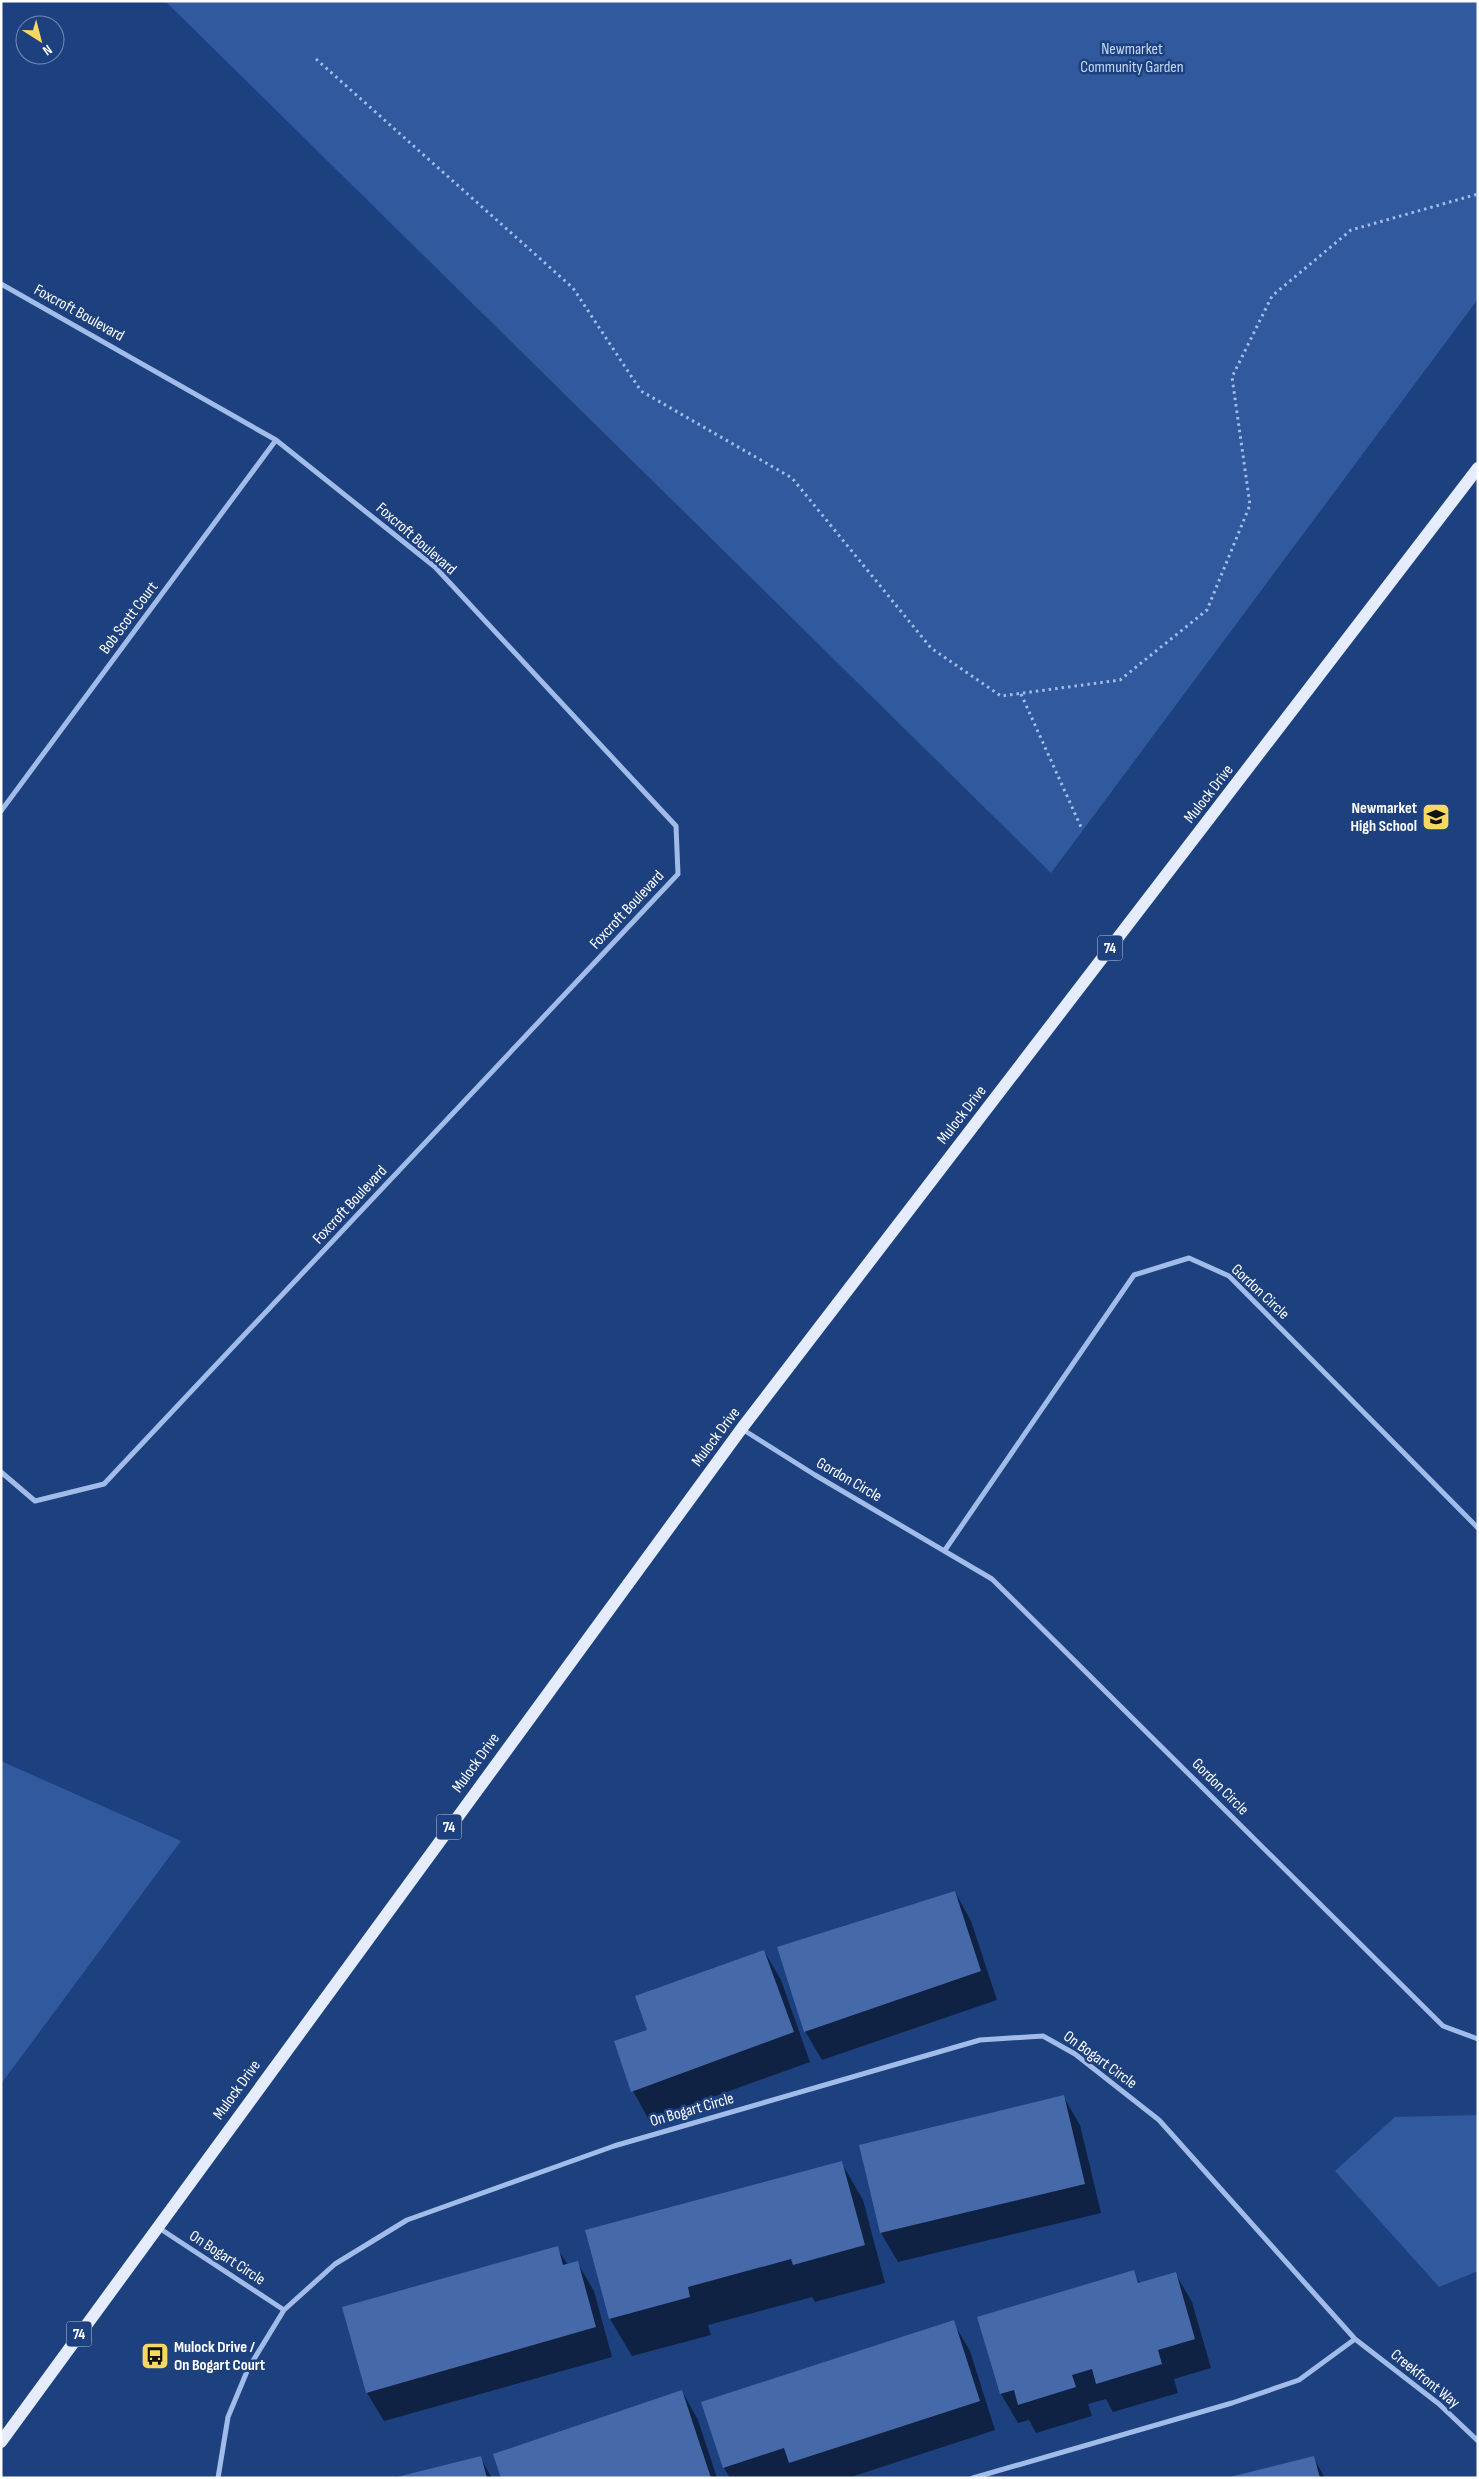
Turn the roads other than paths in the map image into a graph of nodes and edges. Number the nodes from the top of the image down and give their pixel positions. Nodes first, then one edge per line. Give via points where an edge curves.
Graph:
1 (1, 284) edge
2 (276, 440) junction
3 (1478, 468) edge
4 (1, 811) edge
5 (742, 1428) junction
6 (1, 1472) edge
7 (1478, 1528) edge
8 (945, 1550) junction
9 (1478, 2039) edge
10 (157, 2226) junction
11 (284, 2310) junction
12 (1355, 2339) junction
13 (1478, 2441) edge
14 (1, 2442) edge
15 (218, 2478) edge
16 (973, 2478) edge

1 - 2 street, Foxcroft Boulevard
2 - 4 street, Bob Scott Court
2 - 6 street, Foxcroft Boulevard via 435,567 676,826 678,874 104,1484 35,1501
3 - 5 main road, Mulock Drive / 74
5 - 8 street, Gordon Circle via 814,1475
5 - 10 main road, Mulock Drive / 74
7 - 8 street, Gordon Circle via 1229,1276 1189,1258 1134,1274
8 - 9 street, Gordon Circle via 992,1579 1443,2026
10 - 11 street, On Bogart Circle
10 - 14 main road, Mulock Drive / 74
11 - 12 street, On Bogart Circle via 335,2264 407,2220 614,2146 980,2040 1043,2036 1075,2054 1159,2120
11 - 15 street, On Bogart Circle via 248,2369 228,2417
12 - 13 street, Creekfront Way via 1439,2404
12 - 16 street via 1299,2380 1232,2404

